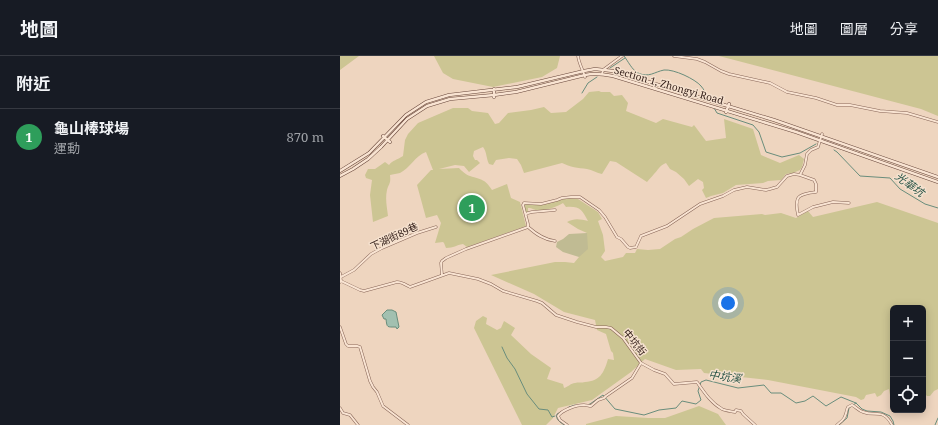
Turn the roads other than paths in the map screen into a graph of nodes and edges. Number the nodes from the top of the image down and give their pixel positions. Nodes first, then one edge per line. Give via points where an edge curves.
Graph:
1 (578, 56) edge
2 (622, 56) edge
3 (674, 56) edge
4 (603, 70) junction
5 (584, 71) junction
6 (602, 74) junction
7 (585, 76) junction
8 (494, 90) junction
9 (494, 96) junction
10 (729, 105) junction
11 (727, 111) junction
12 (938, 122) edge
13 (822, 135) junction
14 (386, 138) junction
15 (820, 140) junction
16 (892, 159) junction
17 (890, 166) junction
18 (340, 171) edge
19 (800, 175) junction
20 (340, 176) edge
21 (938, 177) edge
22 (938, 182) edge
23 (849, 203) dead end
24 (555, 210) dead end
25 (526, 214) junction
26 (436, 227) dead end
27 (528, 227) junction
28 (555, 241) dead end
29 (340, 273) edge
30 (442, 275) junction
31 (341, 277) edge
32 (340, 282) edge
33 (340, 327) edge
34 (641, 363) junction
35 (340, 408) edge
36 (358, 425) edge
37 (408, 425) edge
38 (566, 425) edge
39 (755, 425) edge
40 (837, 425) edge
41 (892, 425) edge

1 - 5 street
2 - 4 street
3 - 12 street via 698,59 729,74 770,83 787,92 837,105 907,113
4 - 5 main road, Section 1, Zhongyi Road
4 - 6 street
4 - 10 main road, Section 1, Zhongyi Road
5 - 7 street
5 - 8 main road, Section 1, Zhongyi Road via 523,86
6 - 7 main road, Section 1, Zhongyi Road
6 - 11 main road, Section 1, Zhongyi Road
7 - 9 main road, Section 1, Zhongyi Road
8 - 9 main road
8 - 14 main road, Section 1, Zhongyi Road via 449,95 426,102 406,115
9 - 14 main road, Section 1, Zhongyi Road via 450,99 427,106 407,119
10 - 11 main road
10 - 13 main road, Section 1, Zhongyi Road
11 - 15 main road, Section 1, Zhongyi Road
13 - 15 street
13 - 16 main road, Section 1, Zhongyi Road
14 - 18 main road, Section 1, Zhongyi Road via 369,153
14 - 20 main road, Section 1, Zhongyi Road via 381,147 368,159
15 - 17 main road, Section 1, Zhongyi Road
15 - 19 street via 818,147 807,154
16 - 17 main road
16 - 21 main road, Section 1, Zhongyi Road
17 - 22 main road, Section 1, Zhongyi Road
19 - 23 street via 814,180 817,187 816,192 803,194 798,198 798,215 813,207 833,202
19 - 25 street via 787,176 778,187 766,190 734,190 700,204 667,226 641,236 638,245 630,248 617,237 599,210 580,197 562,198 541,204 524,203
24 - 25 street
25 - 27 street
26 - 31 street, 下湖街89巷 via 382,248
27 - 28 street via 547,240
27 - 30 street via 446,258 441,263
29 - 31 street
30 - 32 street via 410,287 397,282 364,291
30 - 34 street, 中坑街 via 449,273 478,279 503,291 542,303 556,314 574,321 611,328 623,338
31 - 32 street
33 - 37 street via 346,344 360,347 370,381 383,406
34 - 38 street via 632,378 604,398 591,406 577,406 560,413 558,416
34 - 39 street, 中坑街 via 665,374 674,384 697,382 707,397 723,410 741,411
35 - 36 street
40 - 41 street via 845,416 848,407 853,405 862,412 885,416

